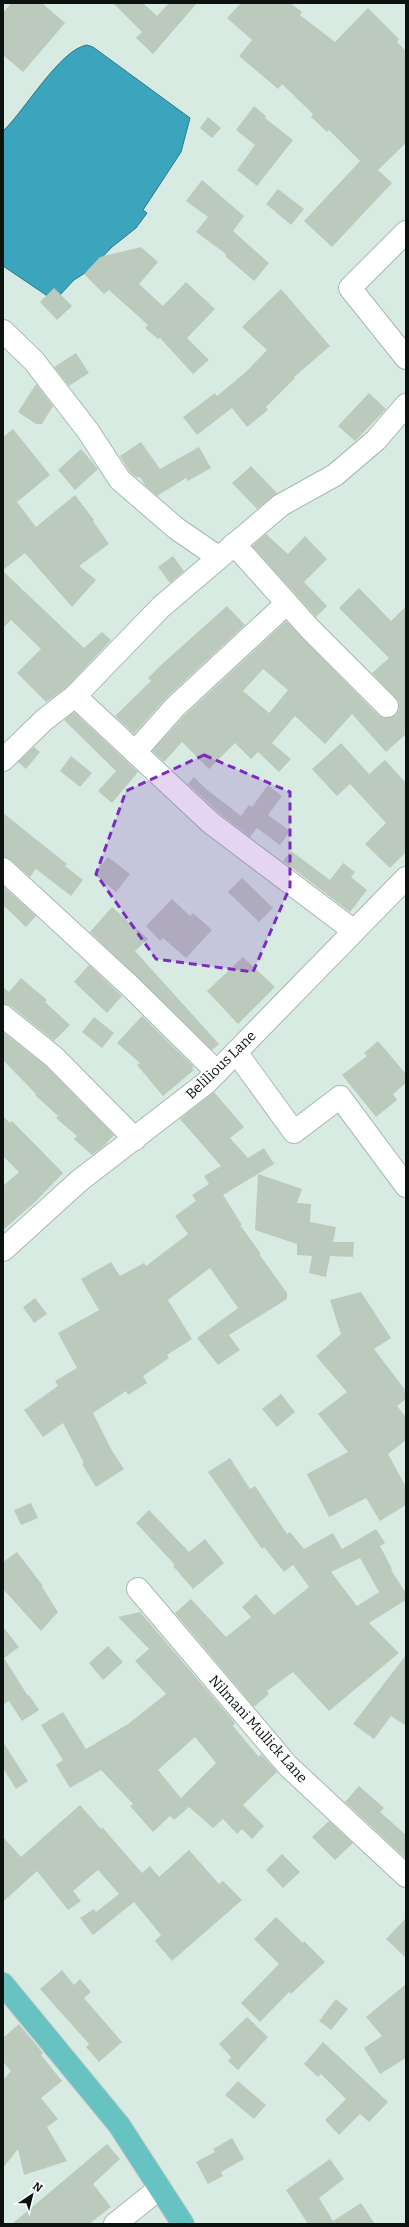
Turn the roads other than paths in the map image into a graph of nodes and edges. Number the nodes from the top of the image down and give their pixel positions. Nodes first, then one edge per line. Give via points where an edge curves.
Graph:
1 (406, 232) edge
2 (3, 331) edge
3 (406, 358) edge
4 (406, 404) edge
5 (226, 551) junction
6 (286, 604) junction
7 (75, 696) junction
8 (388, 706) dead end
9 (135, 752) junction
10 (3, 760) edge
11 (3, 869) edge
12 (406, 878) edge
13 (354, 931) junction
14 (3, 1016) edge
15 (236, 1052) junction
16 (217, 1072) junction
17 (135, 1139) junction
18 (406, 1186) edge
19 (3, 1250) edge
20 (138, 1589) dead end
21 (406, 1876) edge
22 (3, 1984) edge
23 (160, 2188) junction
24 (115, 2224) edge
25 (184, 2224) edge

1 - 3 street via 350,288
2 - 5 street via 34,361 88,431 120,480 177,529
4 - 5 street via 376,440 335,475 281,505
5 - 6 street
5 - 7 street via 162,606
6 - 8 street
6 - 9 street via 175,707
7 - 9 street
7 - 10 street via 44,720
9 - 13 street via 211,823
11 - 16 street via 130,986
12 - 13 street, Belilious Lane
13 - 15 street, Belilious Lane
14 - 17 street via 54,1057
15 - 16 street, Belilious Lane
15 - 18 street via 294,1132 340,1097
16 - 17 street, Belilious Lane
17 - 19 street, Belilious Lane via 80,1181
20 - 21 street, Nilmani Mullick Lane via 288,1766
22 - 23 main road via 119,2125
23 - 24 street
23 - 25 main road

